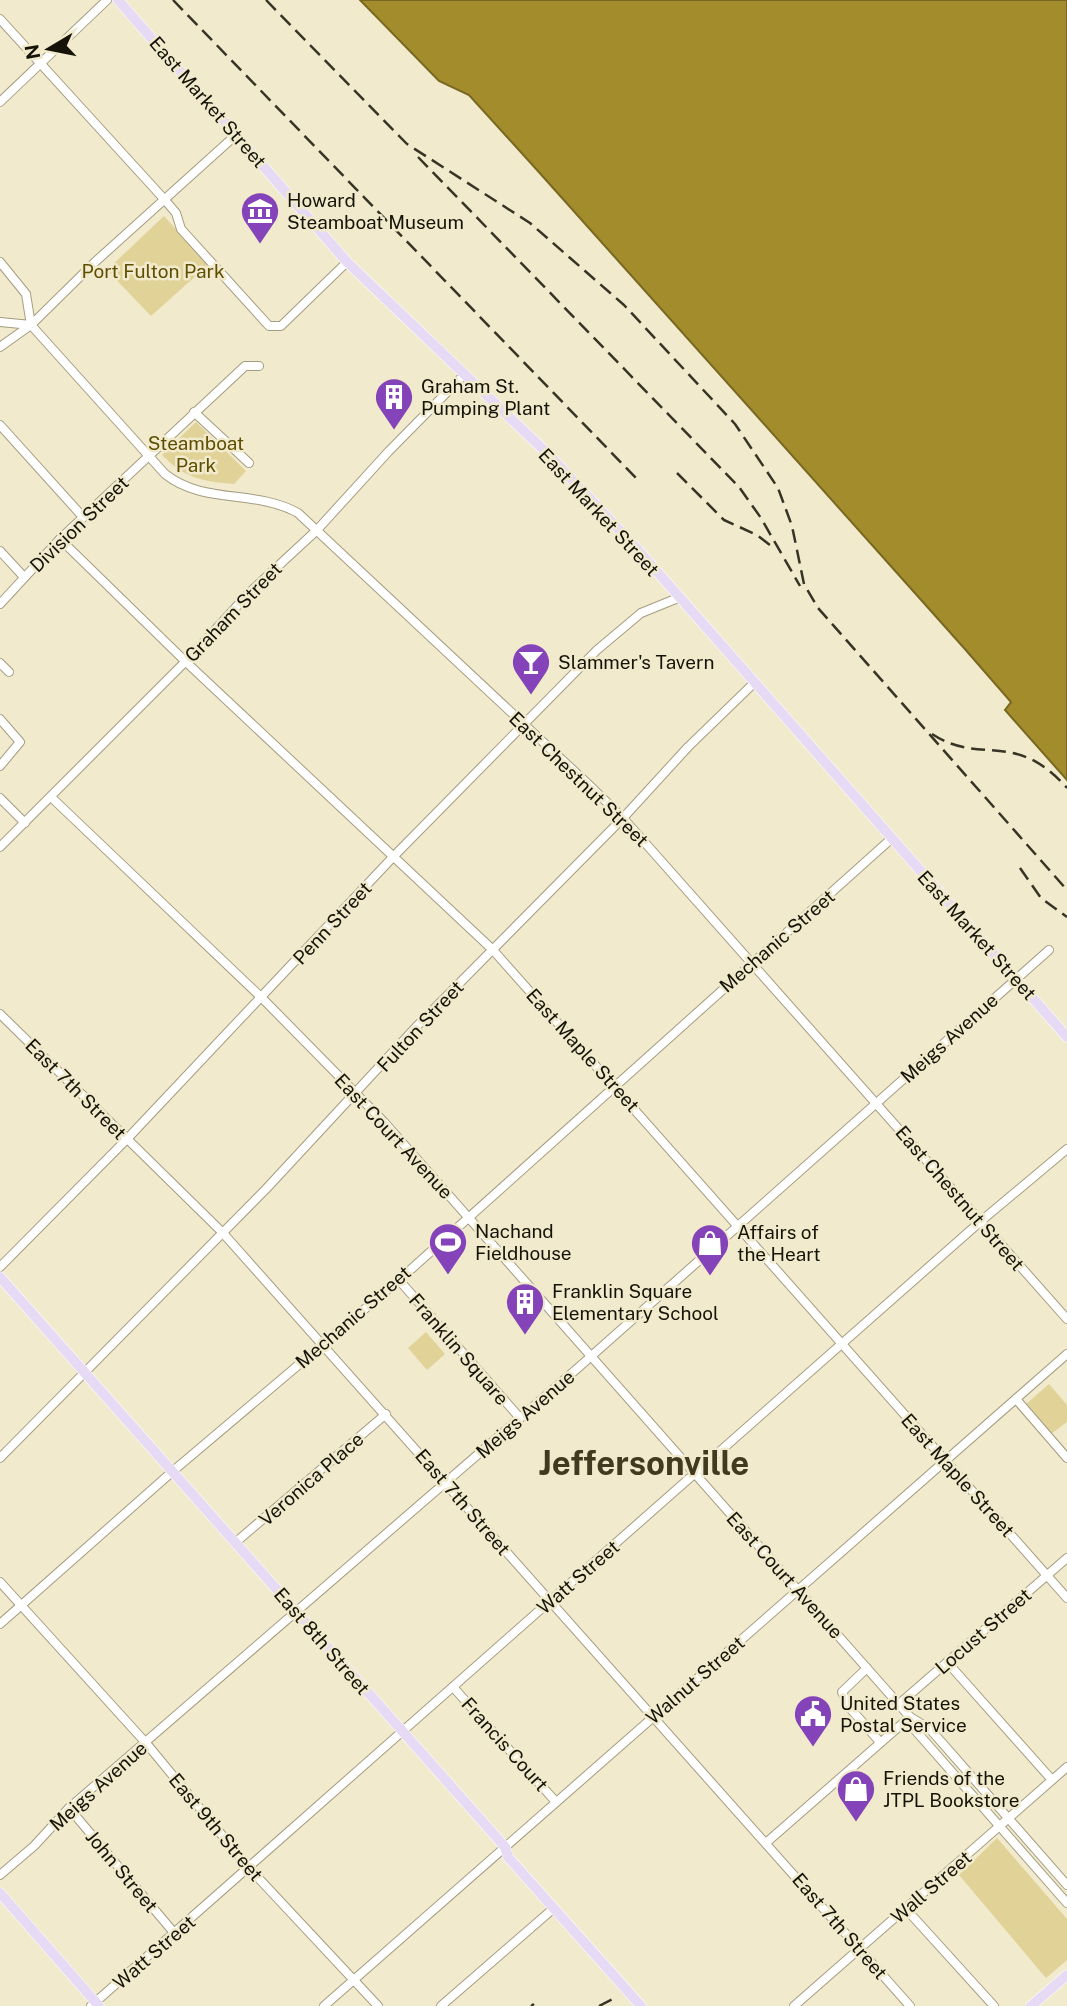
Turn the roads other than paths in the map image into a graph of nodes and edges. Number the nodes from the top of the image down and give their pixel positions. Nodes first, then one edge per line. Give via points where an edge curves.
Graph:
1 (107, 0) edge
2 (118, 0) edge
3 (0, 19) edge
4 (40, 64) junction
5 (0, 102) edge
6 (237, 134) junction
7 (164, 199) junction
8 (0, 262) edge
9 (346, 262) junction
10 (0, 321) edge
11 (31, 325) junction
12 (0, 347) edge
13 (259, 366) dead end
14 (464, 375) junction
15 (194, 412) junction
16 (0, 425) edge
17 (148, 457) junction
18 (249, 463) dead end
19 (83, 517) junction
20 (317, 530) junction
21 (60, 539) junction
22 (0, 551) edge
23 (24, 577) junction
24 (678, 598) junction
25 (0, 604) edge
26 (186, 662) junction
27 (0, 663) edge
28 (9, 672) dead end
29 (754, 684) junction
30 (0, 719) edge
31 (525, 725) junction
32 (0, 766) edge
33 (51, 797) junction
34 (0, 798) edge
35 (624, 818) junction
36 (25, 823) junction
37 (891, 839) junction
38 (0, 847) edge
39 (393, 857) junction
40 (493, 950) junction
41 (1048, 950) dead end
42 (752, 963) junction
43 (1015, 977) junction
44 (262, 998) junction
45 (0, 1014) edge
46 (1067, 1037) edge
47 (614, 1085) junction
48 (357, 1094) junction
49 (877, 1103) junction
50 (127, 1139) junction
51 (1067, 1149) edge
52 (467, 1217) junction
53 (981, 1222) junction
54 (739, 1227) junction
55 (222, 1232) junction
56 (0, 1267) edge
57 (0, 1277) edge
58 (399, 1280) junction
59 (1067, 1319) edge
60 (323, 1343) junction
61 (842, 1344) junction
62 (1067, 1354) edge
63 (591, 1357) junction
64 (85, 1370) junction
65 (1016, 1399) junction
66 (386, 1414) junction
67 (520, 1418) junction
68 (0, 1458) edge
69 (1067, 1458) edge
70 (945, 1461) junction
71 (173, 1471) junction
72 (695, 1474) junction
73 (446, 1482) junction
74 (236, 1542) junction
75 (1067, 1558) edge
76 (1047, 1576) junction
77 (0, 1582) edge
78 (798, 1589) junction
79 (1067, 1598) edge
80 (550, 1601) junction
81 (22, 1606) junction
82 (296, 1610) junction
83 (0, 1624) edge
84 (947, 1662) junction
85 (867, 1668) junction
86 (453, 1687) junction
87 (899, 1704) junction
88 (655, 1715) junction
89 (910, 1717) junction
90 (400, 1732) junction
91 (880, 1742) junction
92 (146, 1743) junction
93 (1067, 1768) edge
94 (1052, 1780) junction
95 (556, 1802) junction
96 (69, 1808) junction
97 (1009, 1818) junction
98 (1000, 1827) junction
99 (767, 1842) junction
100 (505, 1847) junction
101 (250, 1869) junction
102 (0, 1875) edge
103 (1067, 1885) edge
104 (0, 1893) edge
105 (1067, 1903) edge
106 (554, 1908) junction
107 (906, 1909) junction
108 (175, 1934) junction
109 (860, 1948) junction
110 (1067, 1975) edge
111 (355, 1978) junction
112 (96, 2005) edge
113 (324, 2006) edge
114 (378, 2006) edge
115 (441, 2006) edge
116 (641, 2006) edge
117 (794, 2006) edge
118 (910, 2006) edge
119 (993, 2006) edge
120 (1031, 2006) edge

1 - 4 street
2 - 6 main road, East Market Street
3 - 4 street
4 - 5 street
4 - 7 street
6 - 7 street
6 - 9 main road, East Market Street
7 - 9 street via 176,213 181,229 269,326 275,328 289,320
7 - 11 street
8 - 11 street via 26,294
9 - 14 main road, East Market Street
10 - 11 street
11 - 12 street
11 - 17 street, East Chestnut Street
13 - 15 street, Division Street via 238,370
14 - 20 street, Graham Street
14 - 24 main road, East Market Street via 549,455
15 - 17 street, Division Street
15 - 18 street
16 - 19 street
17 - 19 street, Division Street
17 - 20 street, East Chestnut Street via 192,491 283,505
19 - 21 street, Division Street
20 - 26 street, Graham Street via 248,593
20 - 31 street, East Chestnut Street
21 - 23 street, Division Street
21 - 26 street, East Maple Street
22 - 23 street
23 - 25 street, Division Street
24 - 29 main road, East Market Street
24 - 31 street, Penn Street via 641,612 623,625
26 - 33 street, Graham Street
26 - 39 street, East Maple Street
27 - 28 street
29 - 35 street, Fulton Street via 688,747
29 - 37 main road, East Market Street
30 - 32 street via 20,743
31 - 35 street, East Chestnut Street
31 - 39 street, Penn Street
33 - 36 street, Graham Street
33 - 44 street, East Court Avenue
34 - 36 street
35 - 40 street, Fulton Street
35 - 42 street, East Chestnut Street
36 - 38 street, Graham Street
37 - 42 street, Mechanic Street
37 - 43 main road, East Market Street
39 - 40 street, East Maple Street
39 - 44 street, Penn Street
40 - 47 street, East Maple Street
40 - 48 street, Fulton Street
41 - 43 street, Meigs Avenue
42 - 47 street, Mechanic Street
42 - 49 street, East Chestnut Street
43 - 46 main road, East Market Street
43 - 49 street, Meigs Avenue
44 - 48 street, East Court Avenue
44 - 50 street, Penn Street
45 - 50 street, East 7th Street
47 - 52 street, Mechanic Street
47 - 54 street, East Maple Street
48 - 52 street, East Court Avenue
48 - 55 street, Fulton Street
49 - 53 street, East Chestnut Street
49 - 54 street, Meigs Avenue
50 - 55 street, East 7th Street
50 - 56 street, Penn Street
51 - 53 street, Watt Street
52 - 58 street, Mechanic Street
52 - 63 street, East Court Avenue
53 - 59 street, East Chestnut Street
53 - 61 street, Watt Street
54 - 61 street, East Maple Street
54 - 63 street, Meigs Avenue
55 - 60 street, East 7th Street
55 - 64 street, Fulton Street
57 - 64 main road, East 8th Street
58 - 60 street, Mechanic Street
58 - 67 street, Franklin Square
60 - 66 street, East 7th Street
60 - 71 street, Mechanic Street
61 - 70 street, East Maple Street
61 - 72 street, Watt Street
62 - 65 street, Walnut Street
63 - 67 street, Meigs Avenue
63 - 72 street, East Court Avenue
64 - 68 street, Fulton Street
64 - 71 main road, East 8th Street
65 - 69 street
65 - 70 street, Walnut Street
66 - 73 street, East 7th Street
66 - 74 street, Veronica Place
67 - 73 street, Meigs Avenue
70 - 76 street, East Maple Street
70 - 78 street, Walnut Street
71 - 74 main road, East 8th Street
71 - 81 street, Mechanic Street
72 - 78 street, East Court Avenue
72 - 80 street, Watt Street
73 - 80 street, East 7th Street
73 - 82 street, Meigs Avenue
74 - 82 main road, East 8th Street
75 - 76 street, Locust Street
76 - 79 street, East Maple Street
76 - 84 street, Locust Street
77 - 81 street, East 9th Street
78 - 85 street, East Court Avenue
78 - 88 street, Walnut Street
80 - 86 street, Watt Street
80 - 88 street, East 7th Street
81 - 83 street, Mechanic Street
81 - 92 street, East 9th Street
82 - 90 main road, East 8th Street
82 - 92 street, Meigs Avenue
84 - 87 street, Locust Street
84 - 94 street
85 - 87 street, East Court Avenue
85 - 91 street via 842,1692 849,1707
86 - 90 street, Watt Street
86 - 95 street, Francis Court
87 - 89 street, East Court Avenue
88 - 95 street, Walnut Street
88 - 99 street, East 7th Street
89 - 91 street
89 - 97 street, East Court Avenue via 930,1729
89 - 98 street, East Court Avenue via 915,1730
90 - 100 main road, East 8th Street
90 - 101 street, Watt Street
91 - 99 street
92 - 96 street, Meigs Avenue
92 - 101 street, East 9th Street
93 - 94 street, Wall Street
94 - 97 street, Wall Street
95 - 100 street, Walnut Street
96 - 102 street, Meigs Avenue
96 - 108 street, John Street
97 - 98 street, Wall Street
97 - 103 street, East Court Avenue
98 - 105 street, East Court Avenue
98 - 107 street, Wall Street
99 - 109 street, East 7th Street
100 - 106 main road, East 8th Street via 508,1857
100 - 111 street, Walnut Street
101 - 108 street, Watt Street
101 - 111 street, East 9th Street
104 - 112 main road
106 - 115 street
106 - 116 main road, East 8th Street
107 - 109 street, Wall Street
107 - 119 street
108 - 112 street, Watt Street
109 - 117 street, Wall Street
109 - 118 street, East 7th Street
110 - 120 main road
111 - 113 street, Walnut Street
111 - 114 street, East 9th Street

